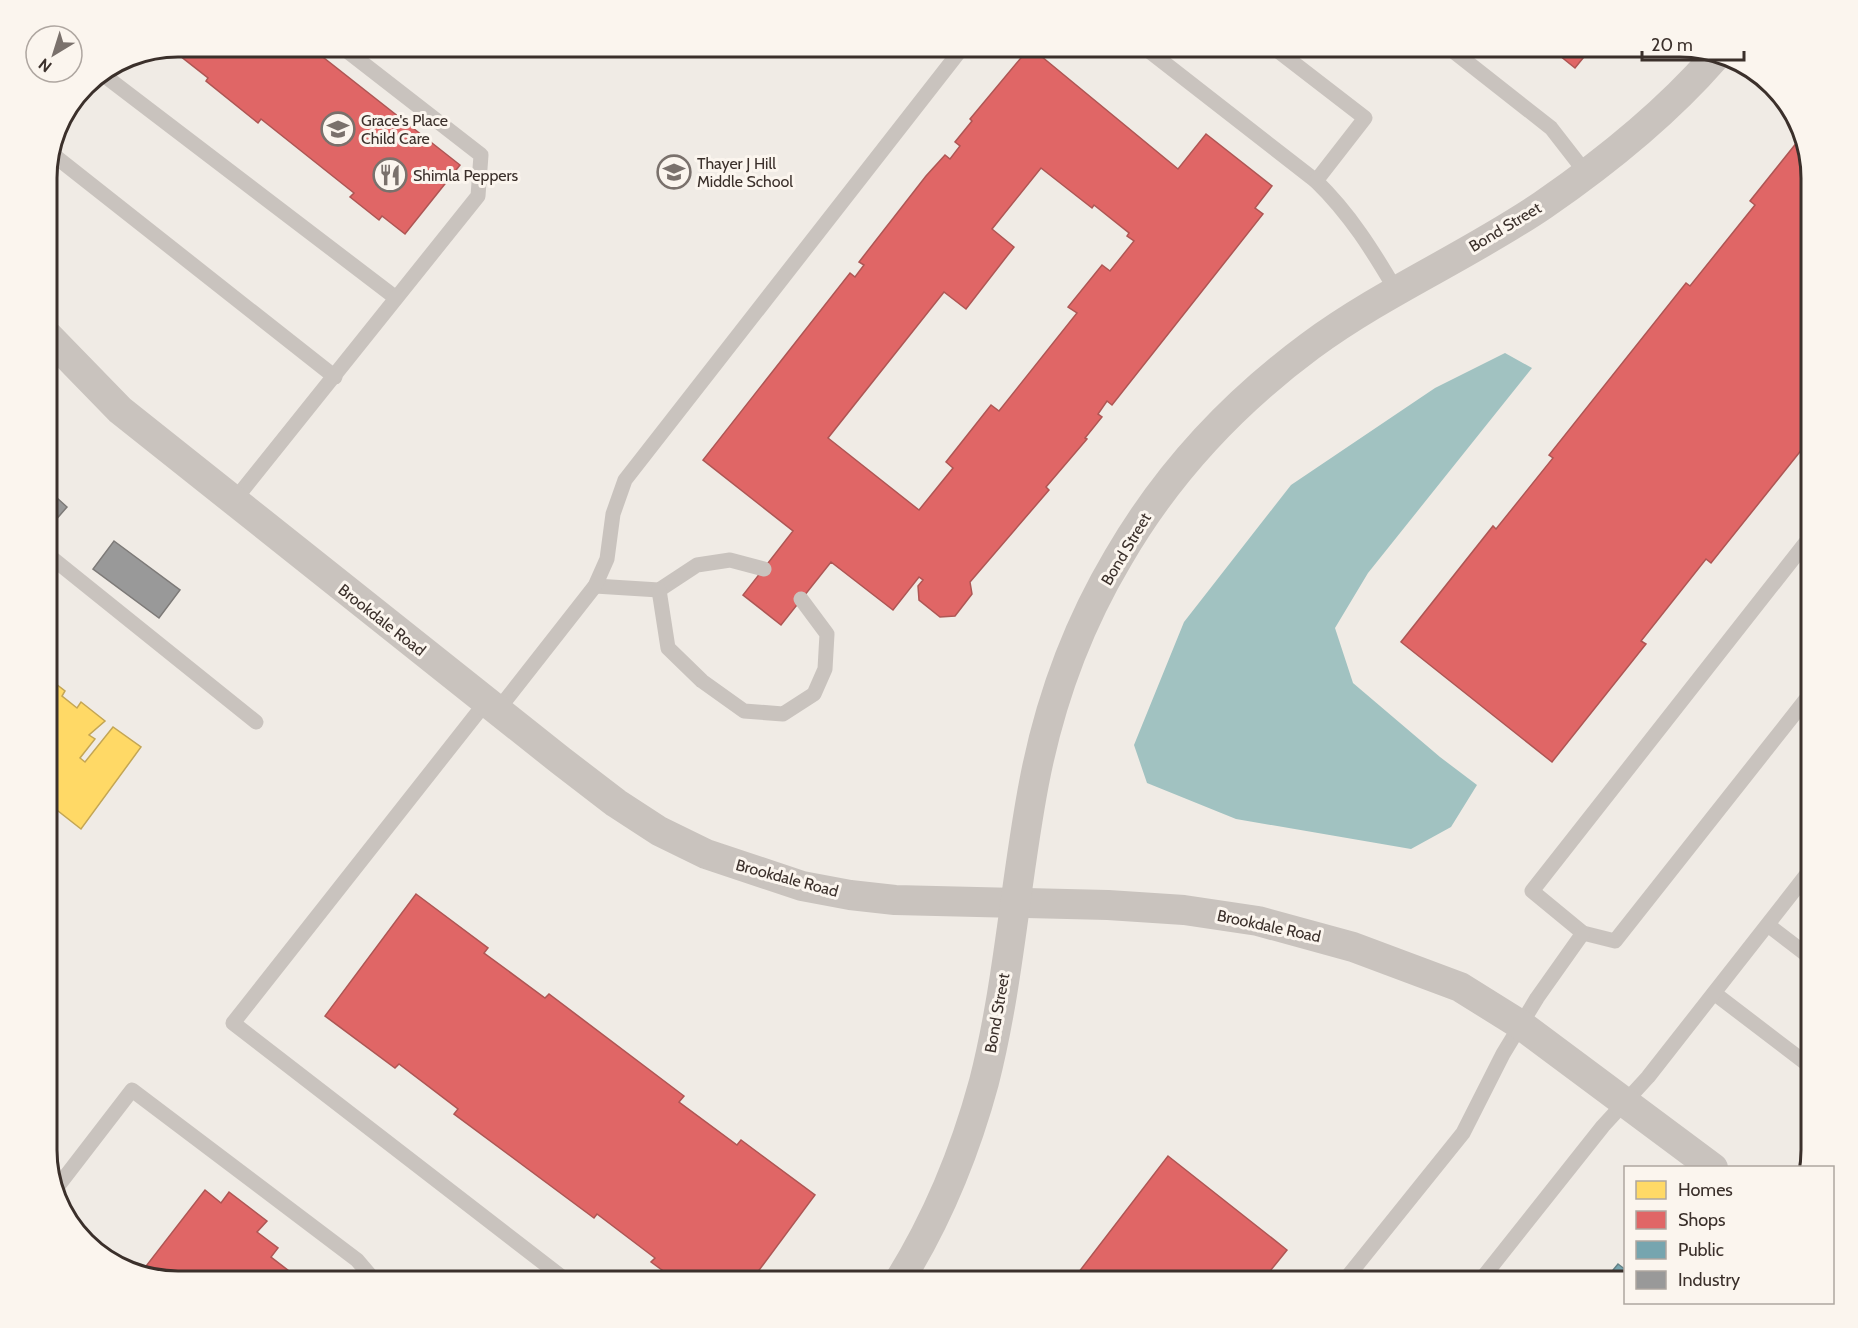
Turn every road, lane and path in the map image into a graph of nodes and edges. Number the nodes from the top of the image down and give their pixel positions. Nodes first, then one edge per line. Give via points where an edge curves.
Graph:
1 (356, 57) edge
2 (954, 57) edge
3 (1158, 57) edge
4 (1287, 57) edge
5 (1462, 57) edge
6 (1711, 61) edge
7 (109, 79) edge
8 (59, 159) edge
9 (1586, 173) junction
10 (1316, 181) junction
11 (1397, 292) junction
12 (396, 298) junction
13 (57, 345) edge
14 (335, 377) junction
15 (233, 502) junction
16 (1801, 550) edge
17 (57, 562) edge
18 (764, 568) dead end
19 (595, 586) junction
20 (659, 590) junction
21 (801, 599) dead end
22 (492, 706) junction
23 (1801, 707) edge
24 (256, 722) dead end
25 (1801, 883) edge
26 (1016, 902) junction
27 (1768, 925) junction
28 (1583, 933) junction
29 (1801, 950) edge
30 (1714, 993) junction
31 (1521, 1025) junction
32 (1801, 1059) edge
33 (1625, 1101) junction
34 (1712, 1166) edge
35 (61, 1182) edge
36 (366, 1271) edge
37 (554, 1271) edge
38 (905, 1271) edge
39 (1352, 1271) edge
40 (1488, 1271) edge

1 - 12 lane via 481,155 478,196
2 - 19 lane via 625,480 613,514 607,559
3 - 10 lane
4 - 10 lane via 1365,118
5 - 9 lane via 1551,128
6 - 9 street, Bond Street via 1654,118
7 - 12 lane
8 - 14 lane
9 - 11 street, Bond Street via 1542,206
10 - 11 lane via 1339,203 1364,237
11 - 26 street, Bond Street via 1312,345 1262,385 1173,478 1118,558 1075,644 1047,726 1034,782
12 - 14 lane
13 - 15 street, Brookdale Road via 120,410
14 - 15 lane
15 - 22 street, Brookdale Road
16 - 28 lane via 1532,891
17 - 24 lane
18 - 20 lane via 730,560 697,565
19 - 20 lane
19 - 22 lane
20 - 21 lane via 668,648 702,681 744,711 783,714 814,694 825,669 827,634
22 - 26 street, Brookdale Road via 616,804 706,854 775,878 850,895 895,900
22 - 37 lane via 233,1023
23 - 28 lane via 1615,941
25 - 27 lane
26 - 31 street, Brookdale Road via 1184,910 1292,929 1460,987
26 - 38 street, Bond Street via 995,1030 971,1127 934,1219
27 - 29 lane
27 - 30 lane
28 - 31 lane
30 - 32 lane
30 - 33 lane
31 - 33 street, Brookdale Road
31 - 39 lane via 1463,1133
33 - 34 street, Brookdale Road
33 - 40 lane
35 - 36 lane via 132,1090

